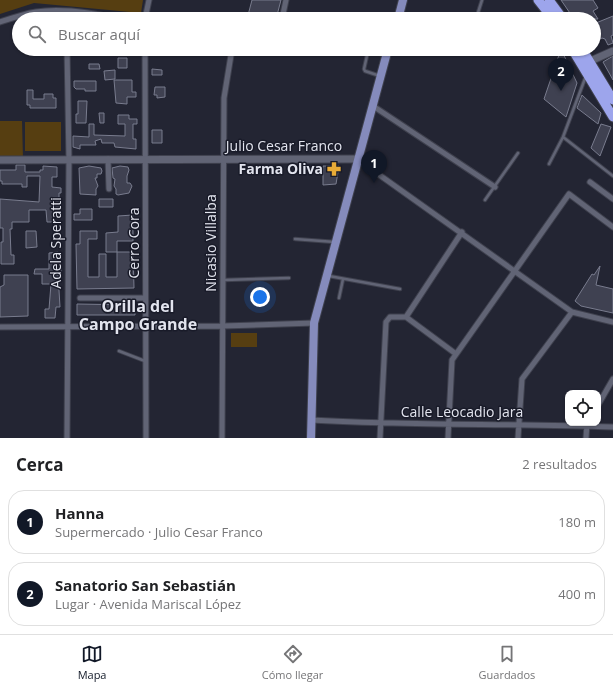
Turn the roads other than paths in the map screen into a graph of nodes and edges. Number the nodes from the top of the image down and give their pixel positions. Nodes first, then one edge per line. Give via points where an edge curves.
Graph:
1 (149, 0) edge
2 (286, 0) edge
3 (403, 0) edge
4 (482, 0) edge
5 (538, 0) edge
6 (549, 0) edge
7 (66, 11) joint
8 (37, 12) edge
9 (73, 12) edge
10 (146, 12) edge
11 (283, 12) edge
12 (400, 12) edge
13 (478, 12) edge
14 (547, 12) edge
15 (558, 12) edge
16 (12, 19) edge
17 (0, 22) edge
18 (613, 51) edge
19 (67, 56) edge
20 (145, 56) edge
21 (231, 56) edge
22 (367, 56) edge
23 (386, 56) edge
24 (577, 56) edge
25 (584, 56) edge
26 (586, 67) junction
27 (380, 76) junction
28 (613, 100) edge
29 (372, 106) junction
30 (613, 117) edge
31 (562, 137) junction
32 (518, 154) dead end
33 (146, 159) junction
34 (223, 159) junction
35 (357, 159) junction
36 (0, 160) edge
37 (69, 160) junction
38 (108, 160) junction
39 (548, 164) dead end
40 (613, 176) edge
41 (590, 182) dead end
42 (495, 186) junction
43 (109, 189) dead end
44 (613, 199) edge
45 (485, 200) dead end
46 (613, 227) edge
47 (462, 232) junction
48 (295, 239) dead end
49 (335, 242) junction
50 (514, 272) junction
51 (327, 276) junction
52 (289, 278) dead end
53 (343, 279) junction
54 (222, 280) junction
55 (400, 289) dead end
56 (80, 298) dead end
57 (145, 298) junction
58 (339, 298) dead end
59 (572, 312) junction
60 (406, 317) junction
61 (613, 322) edge
62 (314, 323) junction
63 (222, 326) junction
64 (145, 327) junction
65 (0, 328) edge
66 (68, 328) junction
67 (119, 351) dead end
68 (456, 354) junction
69 (145, 361) junction
70 (613, 379) edge
71 (601, 400) edge
72 (311, 420) junction
73 (448, 423) junction
74 (380, 424) junction
75 (518, 424) junction
76 (565, 424) edge
77 (587, 426) edge
78 (601, 426) edge
79 (613, 427) edge
80 (67, 438) edge
81 (146, 438) edge
82 (222, 438) edge
83 (311, 438) edge
84 (380, 438) edge
85 (448, 438) edge
86 (518, 438) edge
87 (586, 438) edge

1 - 10 street
2 - 11 street
3 - 12 main road
4 - 13 lane
5 - 14 highway
6 - 15 highway
7 - 8 street
7 - 9 street
16 - 17 street
18 - 26 street
19 - 37 street, Adela Speratti
20 - 33 street, Cerro Cora
21 - 34 street, Nicasio Villalba via 224,98
22 - 27 lane via 365,71
23 - 27 main road
24 - 26 highway
25 - 26 highway
26 - 28 highway
26 - 30 highway
26 - 31 lane
27 - 29 main road
29 - 35 main road
29 - 42 street
31 - 39 lane
31 - 40 lane
32 - 42 lane
33 - 34 street, Julio Cesar Franco
33 - 38 street, Julio Cesar Franco
33 - 57 street, Cerro Cora
34 - 35 street, Julio Cesar Franco
34 - 54 street, Nicasio Villalba
35 - 47 street, Julio Cesar Franco
35 - 49 main road
36 - 37 street, Julio Cesar Franco
37 - 38 street, Julio Cesar Franco
37 - 66 street, Adela Speratti
38 - 43 street
41 - 44 street
42 - 45 lane
46 - 50 street via 569,194
47 - 50 street, Julio Cesar Franco
47 - 60 street
48 - 49 lane
49 - 51 main road
50 - 59 street, Julio Cesar Franco
50 - 68 street
51 - 53 lane
51 - 62 main road
52 - 54 lane
53 - 55 lane
53 - 58 lane
54 - 63 street, Nicasio Villalba
56 - 57 street
57 - 64 street, Cerro Cora
59 - 61 street, Julio Cesar Franco
59 - 75 street via 522,379
60 - 68 street
60 - 74 street via 390,317 386,322
62 - 63 street
62 - 72 main road
63 - 64 street
63 - 82 street, Nicasio Villalba
64 - 66 street
64 - 69 street, Cerro Cora
65 - 66 street
66 - 80 street, Adela Speratti
67 - 69 lane
68 - 73 street via 452,360
69 - 81 street, Cerro Cora
70 - 71 street
72 - 74 street, Calle Leocadio Jara
72 - 83 main road
73 - 74 street, Calle Leocadio Jara
73 - 75 street, Calle Leocadio Jara
73 - 85 street
74 - 84 street
75 - 76 street, Calle Leocadio Jara
75 - 86 street
77 - 87 street
78 - 79 street, Calle Leocadio Jara

